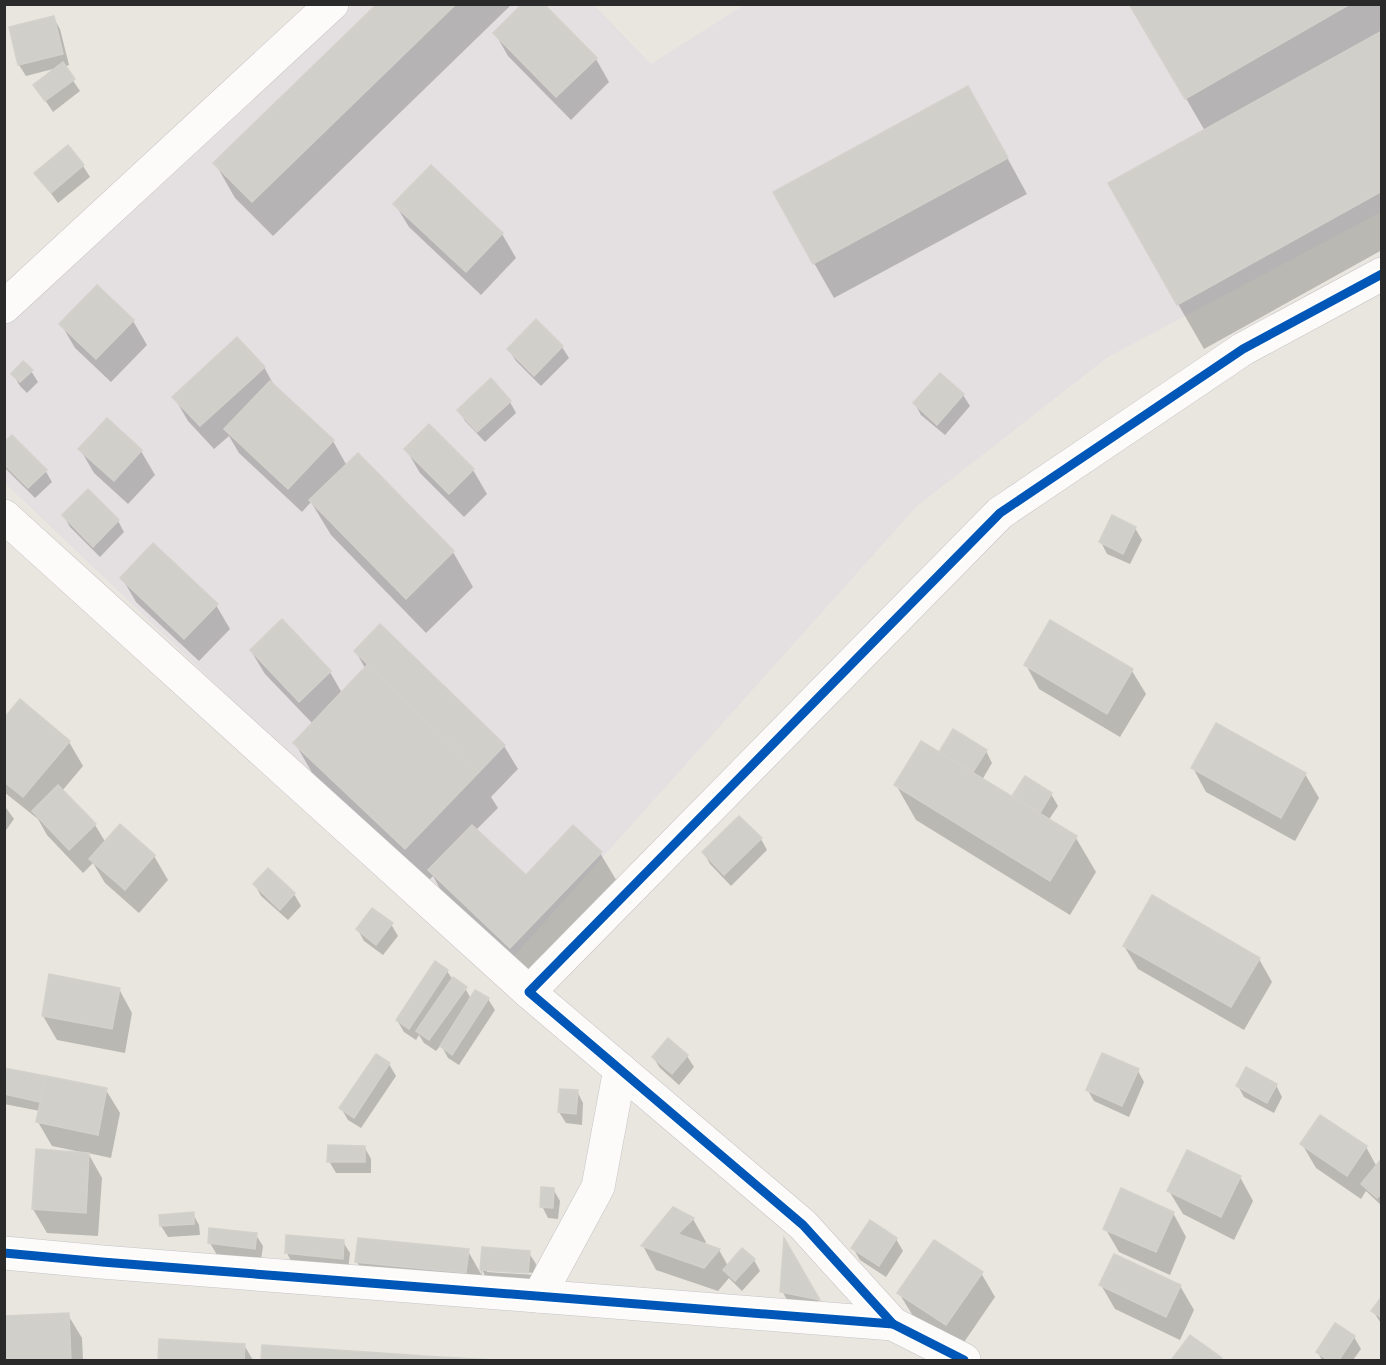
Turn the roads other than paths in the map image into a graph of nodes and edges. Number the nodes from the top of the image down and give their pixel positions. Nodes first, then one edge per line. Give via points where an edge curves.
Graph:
1 (333, 4) edge
2 (1382, 274) edge
3 (4, 307) edge
4 (4, 516) edge
5 (529, 992) junction
6 (620, 1069) junction
7 (4, 1253) edge
8 (539, 1296) junction
9 (893, 1324) junction
10 (964, 1360) edge

1 - 3 street
2 - 5 street via 1244,349 1000,513
4 - 5 street
5 - 6 street
6 - 8 street via 598,1187
6 - 9 street via 803,1225
7 - 8 street
8 - 9 street
9 - 10 street

